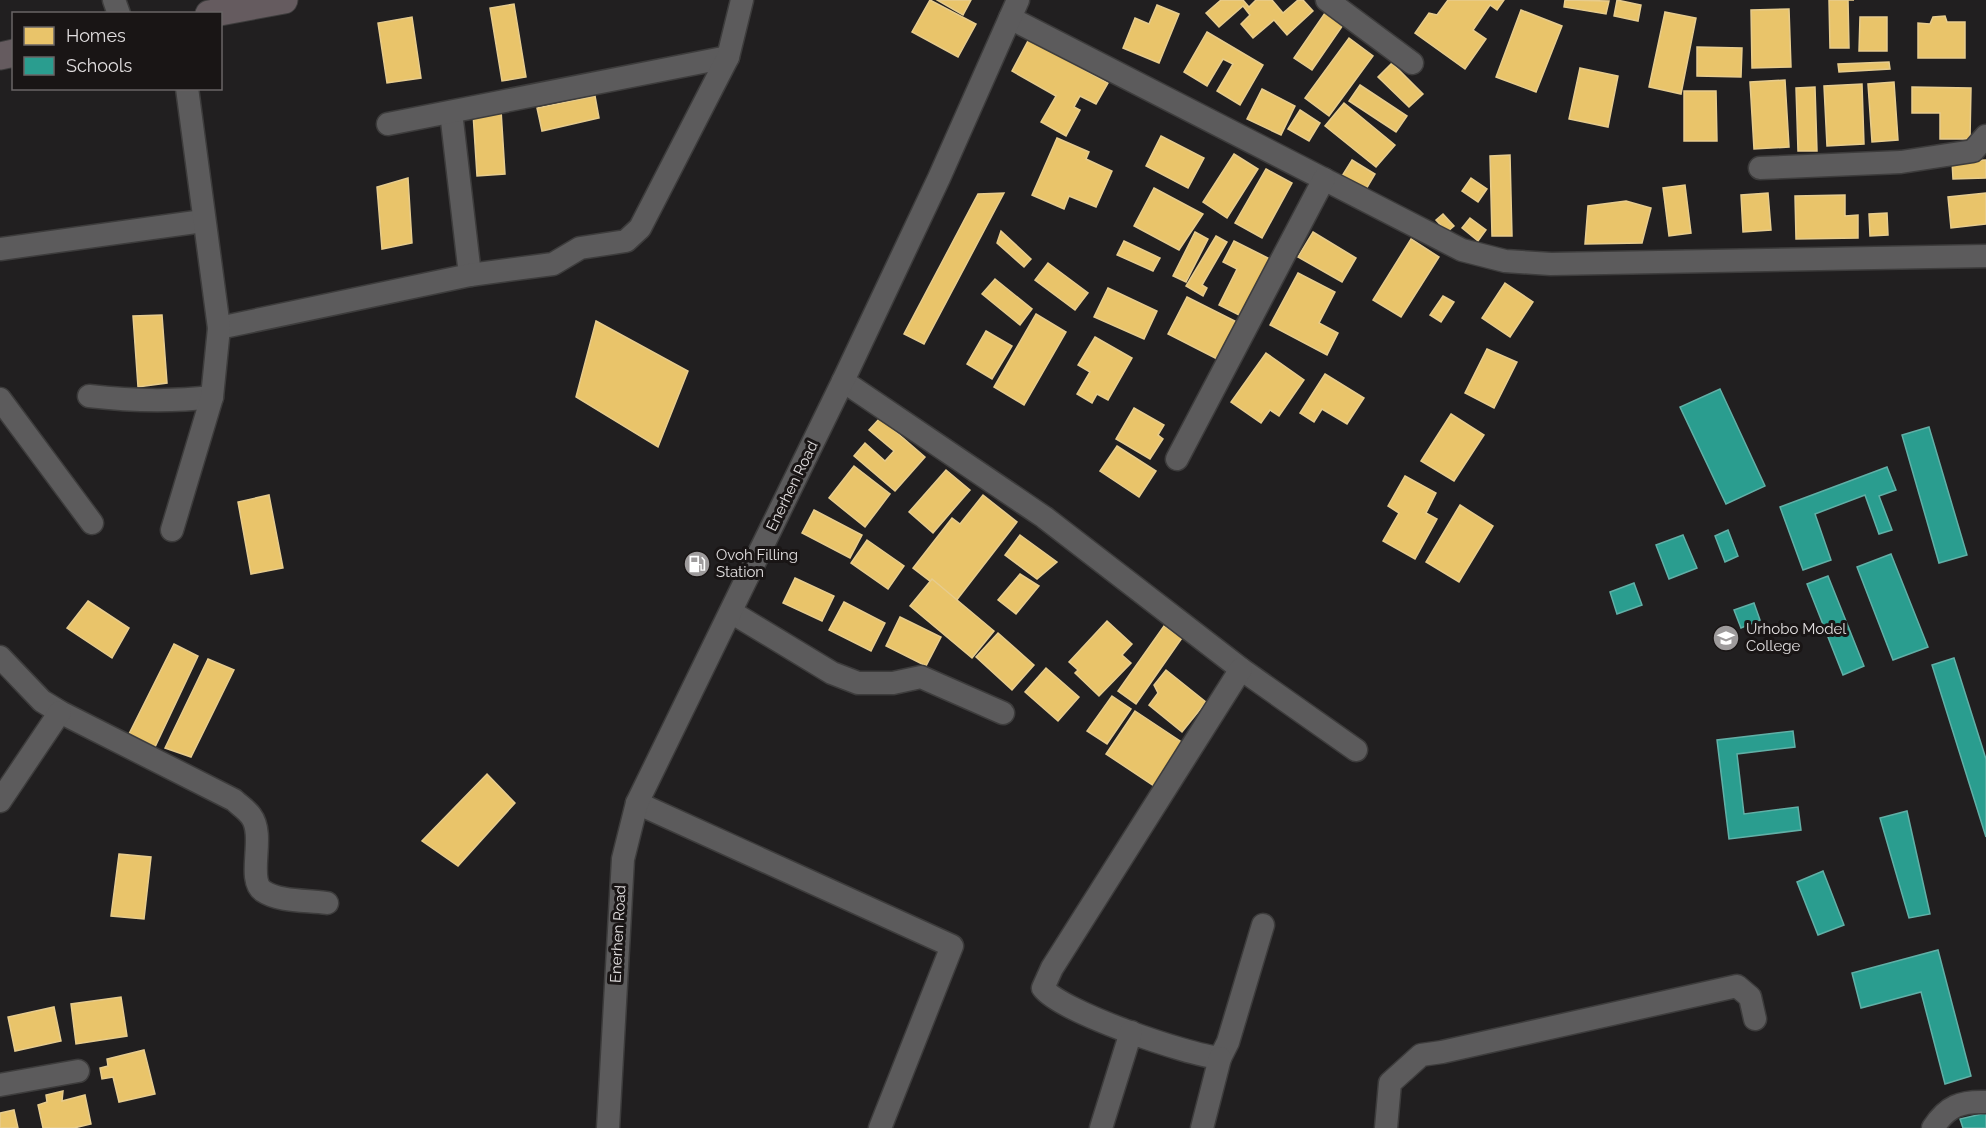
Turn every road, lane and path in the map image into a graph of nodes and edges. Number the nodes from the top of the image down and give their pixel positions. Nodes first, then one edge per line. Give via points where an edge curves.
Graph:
1 (284, 0) edge
2 (742, 0) edge
3 (1327, 0) edge
4 (1014, 9) edge
5 (220, 12) edge
6 (728, 57) junction
7 (1412, 63) dead end
8 (187, 90) edge
9 (451, 112) junction
10 (388, 124) dead end
11 (1986, 136) edge
12 (1760, 168) dead end
13 (1324, 179) junction
14 (203, 221) junction
15 (0, 249) edge
16 (1986, 256) edge
17 (470, 275) junction
18 (219, 328) junction
19 (843, 381) junction
20 (89, 396) dead end
21 (212, 397) junction
22 (0, 399) edge
23 (1177, 459) dead end
24 (92, 523) dead end
25 (172, 530) dead end
26 (730, 612) junction
27 (0, 657) edge
28 (1241, 669) junction
29 (60, 712) junction
30 (1003, 713) dead end
31 (1356, 750) dead end
32 (0, 801) edge
33 (637, 803) junction
34 (327, 903) dead end
35 (1263, 925) dead end
36 (1755, 1019) dead end
37 (1131, 1032) junction
38 (1220, 1058) junction
39 (78, 1071) dead end
40 (0, 1085) edge
41 (1986, 1102) edge
42 (608, 1128) edge
43 (880, 1128) edge
44 (1101, 1128) edge
45 (1202, 1128) edge
46 (1386, 1128) edge
47 (1933, 1128) edge

1 - 5 main road
2 - 6 street
3 - 7 street
4 - 13 street
4 - 19 street, Enerhen Road
6 - 9 street
6 - 17 street via 640,228 626,241 580,248 553,264
8 - 14 street
9 - 10 street
9 - 17 street
11 - 12 street via 1973,151 1901,162
13 - 16 street via 1462,250 1505,261 1594,264
13 - 23 street
14 - 15 street
14 - 18 street
17 - 18 street
18 - 21 street
19 - 26 street, Enerhen Road
19 - 28 street via 1044,517
20 - 21 street via 135,402
21 - 25 street
22 - 24 street
26 - 30 street via 832,673 858,683 893,683 921,677
26 - 33 street, Enerhen Road
27 - 29 street via 42,700
28 - 31 street
28 - 37 street via 1043,988 1059,1002
29 - 32 street
29 - 34 street via 234,800 252,816 258,835 258,886 274,896
33 - 42 street, Enerhen Road via 623,859
33 - 43 street via 952,946
35 - 38 street
36 - 46 street via 1750,997 1737,986 1421,1055 1390,1083
37 - 38 street
37 - 44 street
38 - 45 street
39 - 40 street
41 - 47 street via 1965,1101 1941,1116

